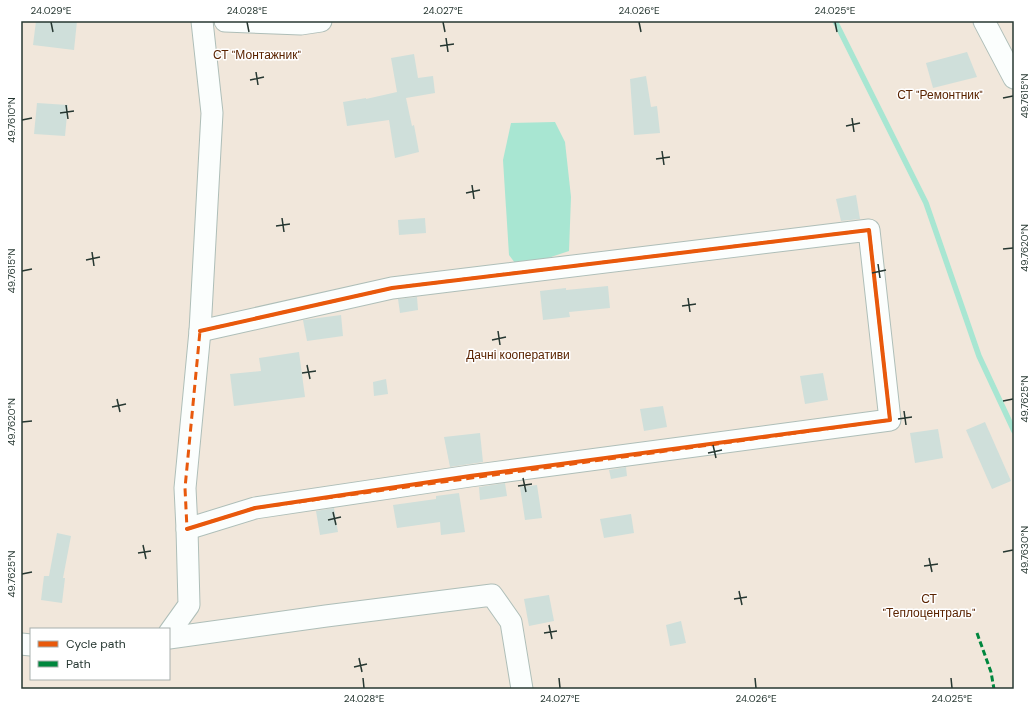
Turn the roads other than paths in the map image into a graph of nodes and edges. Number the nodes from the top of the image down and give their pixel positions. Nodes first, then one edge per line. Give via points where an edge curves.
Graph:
1 (202, 21) edge
2 (225, 21) edge
3 (321, 21) edge
4 (984, 21) edge
5 (1014, 78) edge
6 (200, 331) junction
7 (187, 529) junction
8 (170, 632) edge
9 (170, 638) edge
10 (522, 689) edge

1 - 6 street via 212,113
2 - 3 street via 301,24
4 - 5 street
6 - 7 street via 185,488
6 - 7 street via 392,288 869,230 890,420 478,475 255,508
7 - 8 street via 188,605
9 - 10 street via 492,594 511,622

